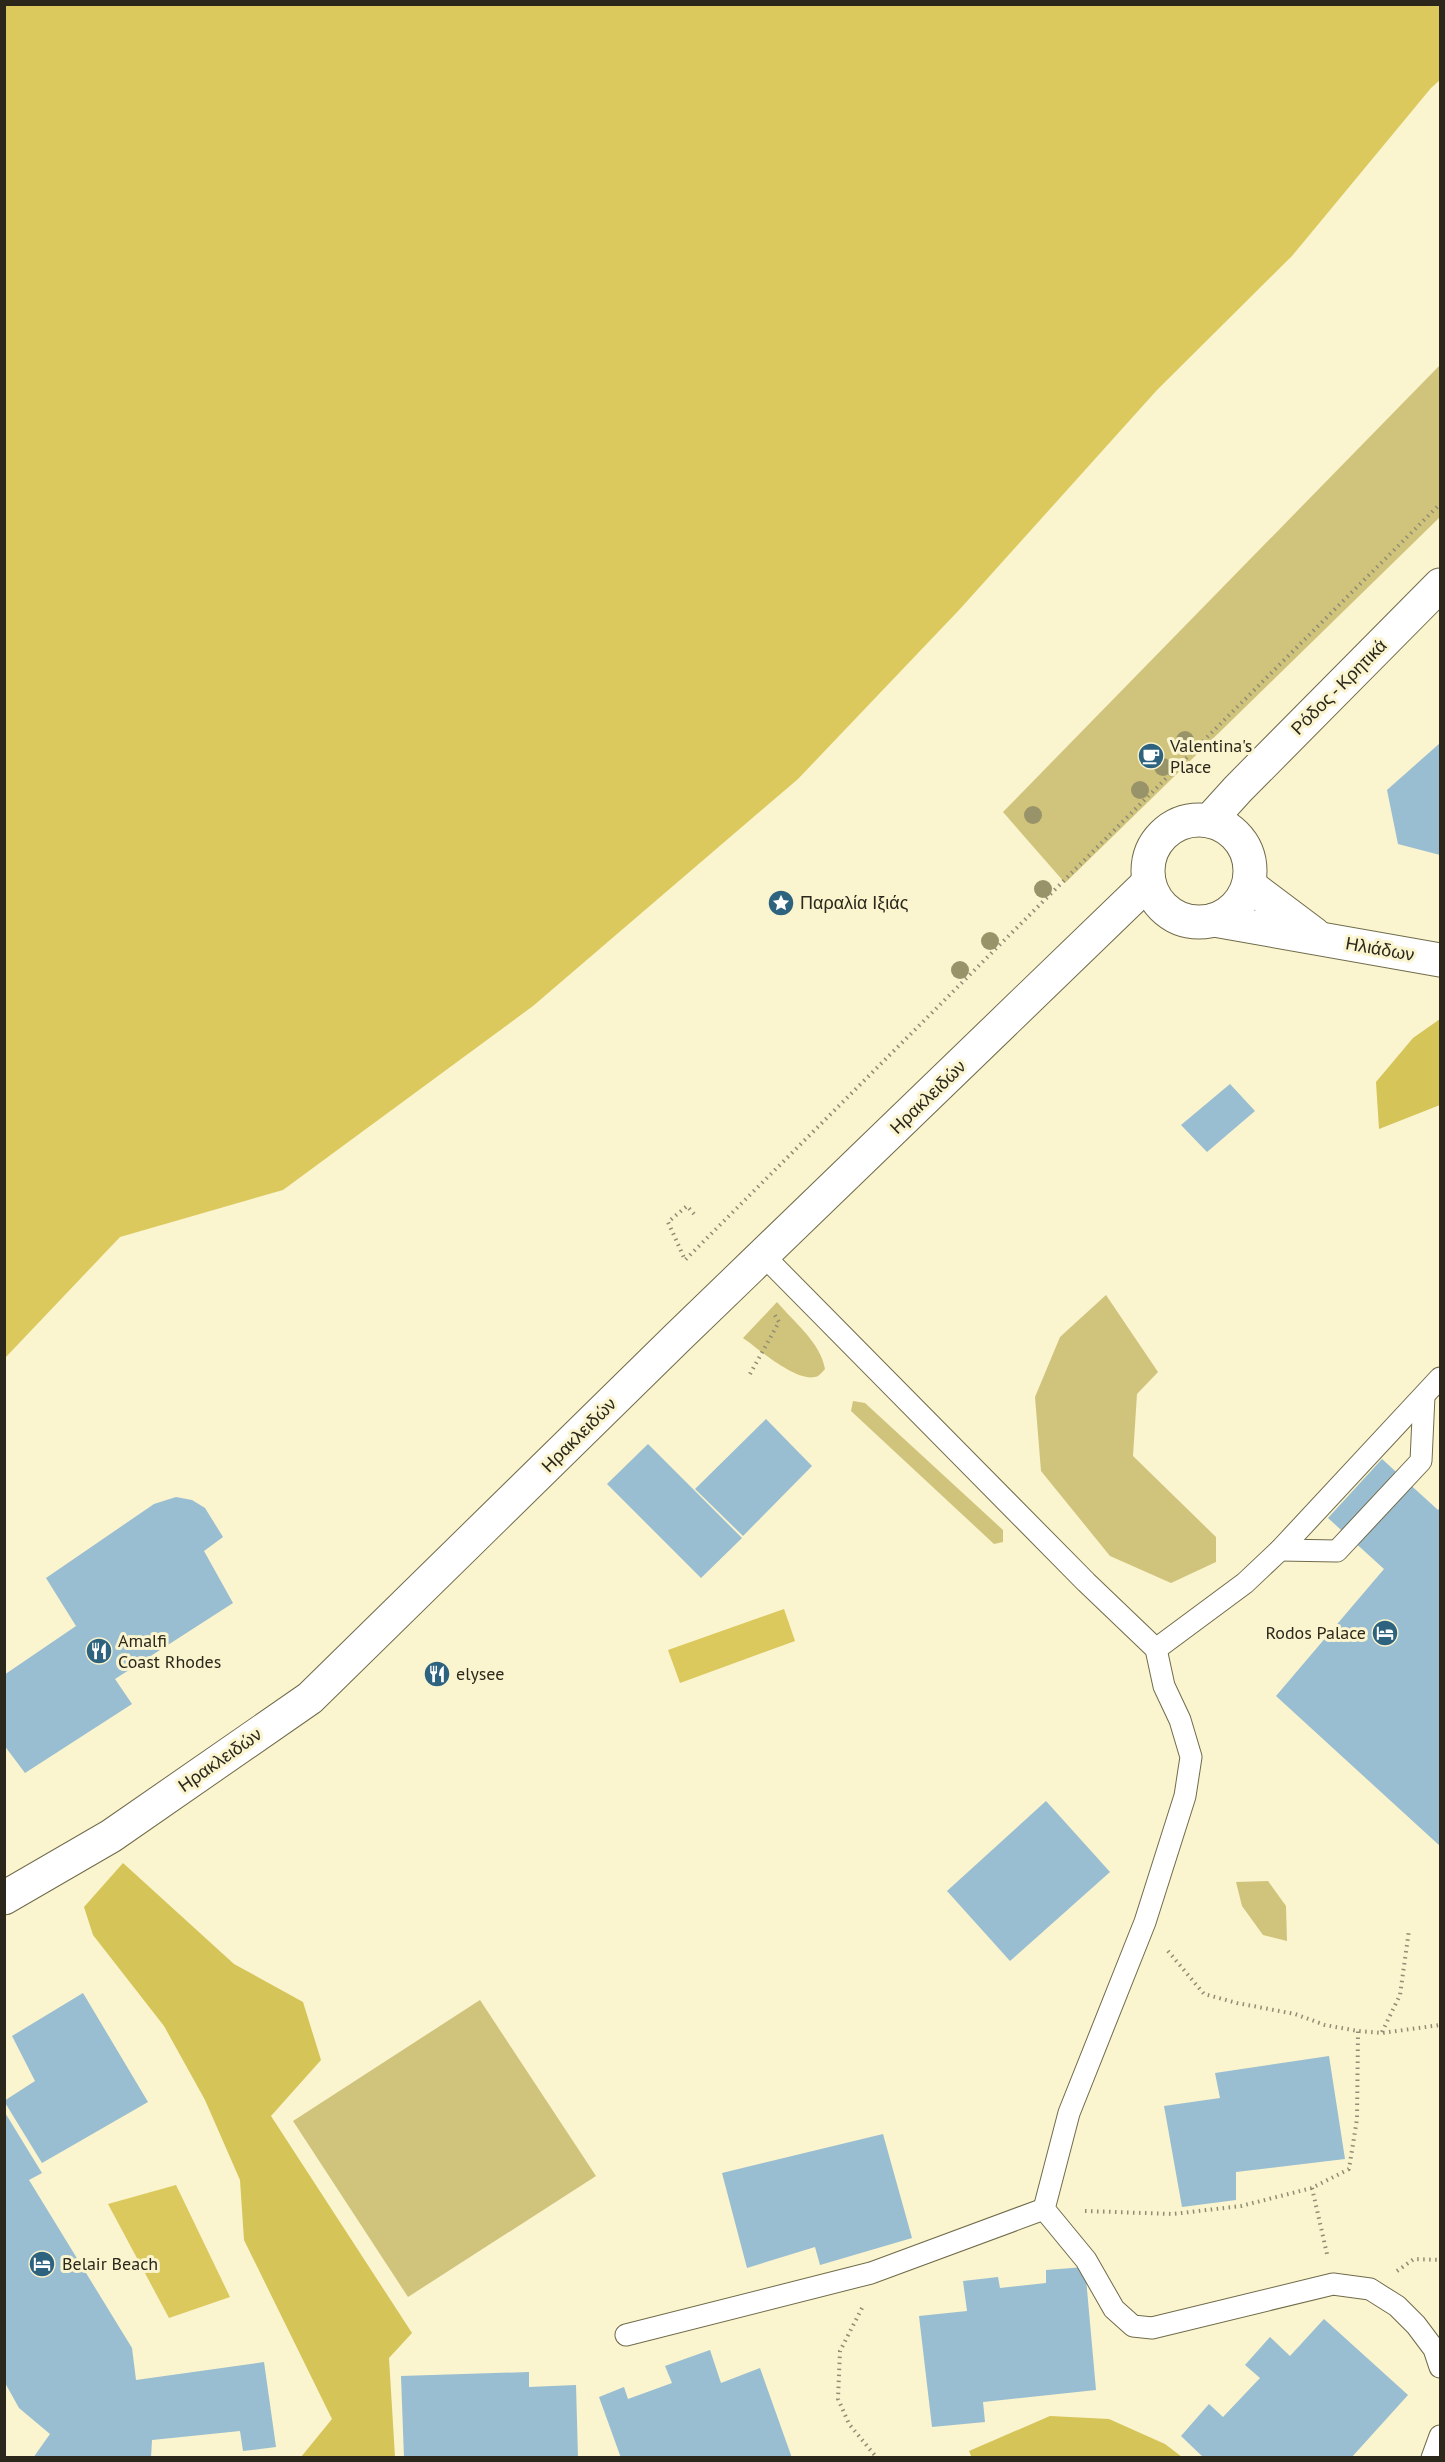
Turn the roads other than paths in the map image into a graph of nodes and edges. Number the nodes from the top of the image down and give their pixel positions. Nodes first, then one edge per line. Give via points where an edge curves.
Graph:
1 (1440, 585) edge
2 (1238, 789) junction
3 (1209, 821) junction
4 (1237, 837) junction
5 (1149, 882) junction
6 (1249, 885) junction
7 (1166, 910) junction
8 (1112, 919) junction
9 (1214, 920) junction
10 (1320, 939) junction
11 (1440, 960) edge
12 (763, 1255) junction
13 (1440, 1378) edge
14 (1424, 1396) junction
15 (1280, 1550) junction
16 (1156, 1649) junction
17 (4, 1898) edge
18 (1044, 2209) junction
19 (626, 2335) dead end
20 (1440, 2367) edge
21 (1440, 2436) edge
22 (1432, 2457) edge

1 - 2 main road, Ρόδος - Κρητικά
2 - 3 main road, Ρόδος - Κρητικά
2 - 4 main road
3 - 4 main road
3 - 5 main road via 1176,826 1162,836 1148,866
4 - 6 main road via 1248,860
5 - 7 main road
5 - 8 main road, Ηρακλειδών
6 - 9 main road via 1229,912
6 - 10 main road
7 - 8 main road
7 - 9 main road via 1181,919
8 - 12 main road, Ηρακλειδών
9 - 10 main road, Ηλιάδων
10 - 11 main road, Ηλιάδων
12 - 16 lane
12 - 17 main road, Ηρακλειδών via 309,1698 111,1836
13 - 14 lane
14 - 15 lane
14 - 15 lane via 1420,1461 1337,1551
15 - 16 lane via 1245,1583
16 - 18 lane via 1164,1686 1191,1757 1185,1796 1145,1922 1069,2114
18 - 19 lane via 871,2273
18 - 20 lane via 1086,2260 1114,2308 1133,2326 1152,2328 1334,2284 1370,2289 1397,2306 1434,2349
21 - 22 lane

